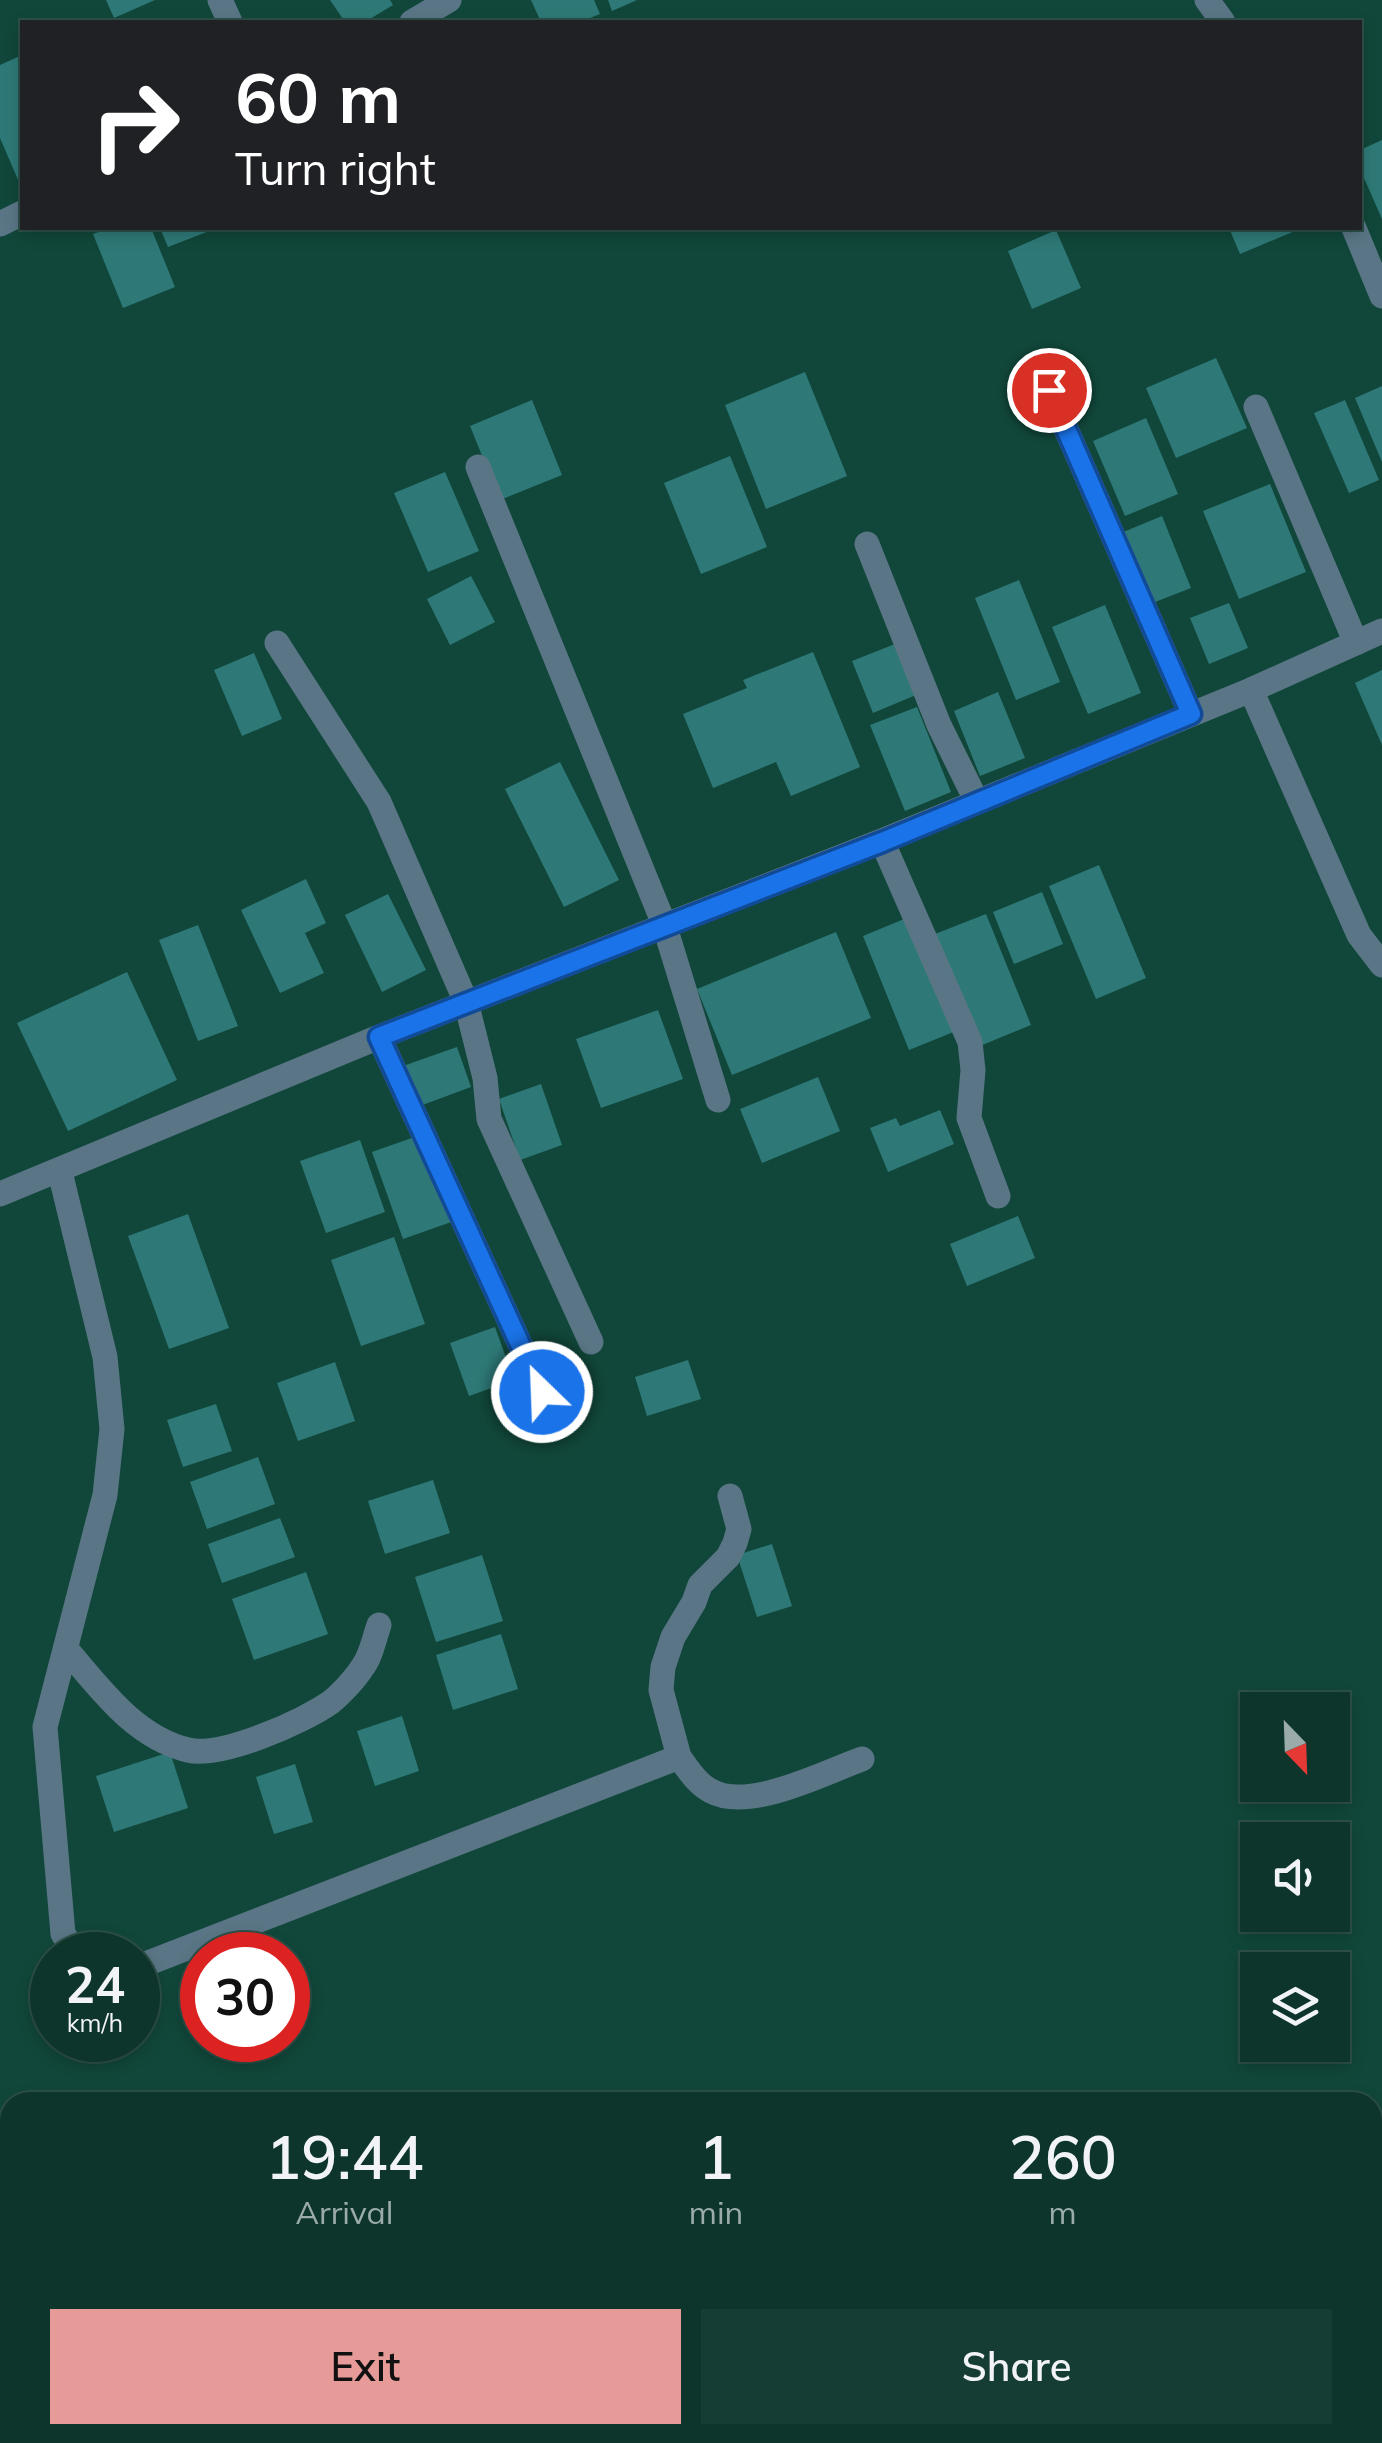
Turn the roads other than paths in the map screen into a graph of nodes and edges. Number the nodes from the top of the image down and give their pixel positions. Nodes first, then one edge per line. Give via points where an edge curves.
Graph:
1 (449, 0) edge
2 (415, 20) edge
3 (1355, 230) edge
4 (1382, 296) edge
5 (1049, 390) dead end
6 (1256, 407) dead end
7 (478, 467) dead end
8 (867, 544) dead end
9 (1382, 631) edge
10 (277, 643) dead end
11 (1356, 643) junction
12 (1250, 690) junction
13 (1191, 714) junction
14 (977, 802) junction
15 (882, 842) junction
16 (664, 924) junction
17 (1382, 965) edge
18 (466, 1002) junction
19 (379, 1037) junction
20 (718, 1100) dead end
21 (60, 1172) junction
22 (0, 1194) edge
23 (998, 1196) dead end
24 (591, 1342) dead end
25 (542, 1392) dead end
26 (730, 1496) dead end
27 (379, 1626) dead end
28 (66, 1649) junction
29 (679, 1757) junction
30 (862, 1759) dead end
31 (63, 1932) edge
32 (160, 1959) edge

1 - 2 street
3 - 4 street
5 - 13 street
6 - 11 street
7 - 16 street
8 - 14 street
9 - 11 street
10 - 18 street via 379,802
11 - 12 street
12 - 13 street
12 - 17 street via 1359,934
13 - 14 street
14 - 15 street
15 - 16 street
15 - 23 street via 970,1042 969,1118
16 - 18 street
16 - 20 street
18 - 19 street
18 - 24 street via 489,1119
19 - 21 street
19 - 25 street
21 - 22 street
21 - 28 street via 105,1357 112,1429 105,1495
26 - 29 street via 740,1530 735,1543 700,1585 663,1667 661,1690
27 - 28 street via 364,1666 332,1701 212,1752 150,1734 120,1712
28 - 31 street via 44,1738
29 - 30 street via 708,1790 728,1798 758,1797
29 - 32 street

